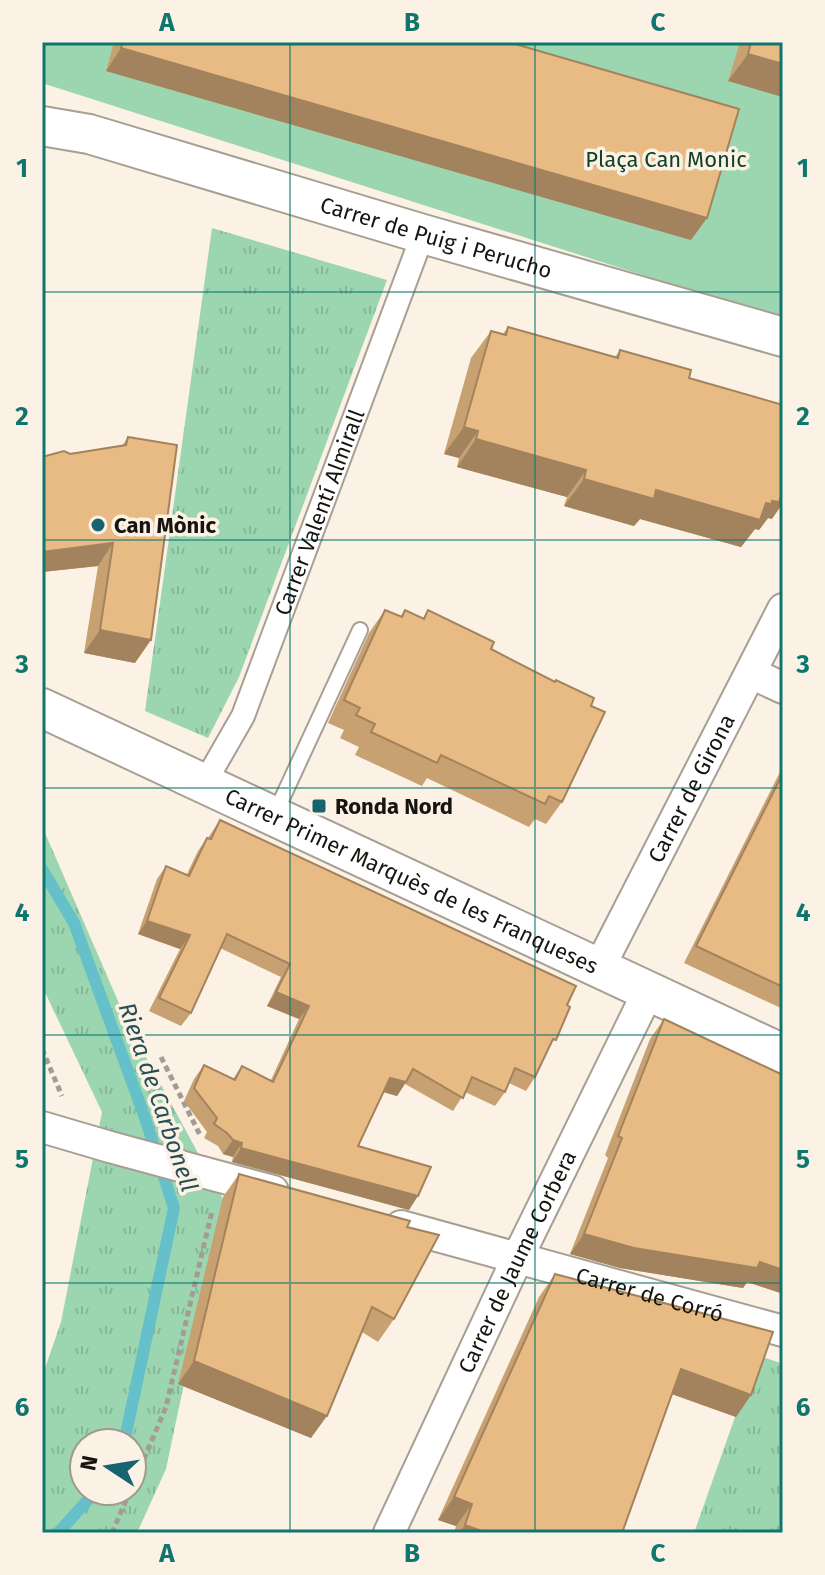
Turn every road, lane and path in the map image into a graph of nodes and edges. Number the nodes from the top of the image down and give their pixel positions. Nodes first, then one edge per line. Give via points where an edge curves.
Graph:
1 (42, 126) edge
2 (89, 134) junction
3 (42, 146) edge
4 (423, 234) junction
5 (783, 337) edge
6 (783, 609) edge
7 (360, 630) dead end
8 (751, 673) junction
9 (783, 688) edge
10 (42, 708) edge
11 (204, 784) junction
12 (274, 817) junction
13 (599, 968) junction
14 (648, 992) junction
15 (783, 1054) edge
16 (161, 1057) dead end
17 (42, 1127) edge
18 (211, 1174) junction
19 (293, 1196) edge
20 (380, 1221) edge
21 (517, 1259) junction
22 (783, 1331) edge
23 (148, 1449) edge
24 (123, 1507) edge
25 (112, 1533) edge
26 (389, 1533) edge

1 - 2 street, Carrer de Puig i Perucho
2 - 3 street
2 - 4 street, Carrer de Puig i Perucho
4 - 5 street, Carrer de Puig i Perucho
4 - 11 street, Carrer Valentí Almirall via 243,716
6 - 8 street, Carrer de Girona
7 - 12 lane
8 - 9 street
8 - 13 street, Carrer de Girona
10 - 11 street, Carrer Primer Marquès de les Franqueses
11 - 12 street, Carrer Primer Marquès de les Franqueses
12 - 13 street, Carrer Primer Marquès de les Franqueses
13 - 14 street, Carrer Primer Marquès de les Franqueses
14 - 15 street, Carrer Primer Marquès de les Franqueses
14 - 21 street, Carrer de Jaume Corbera
16 - 18 path
17 - 18 street, bridge
18 - 19 street
18 - 23 path via 166,1407
20 - 21 street, Carrer de Corró
21 - 22 street, Carrer de Corró
21 - 26 street, Carrer de Jaume Corbera
24 - 25 path

